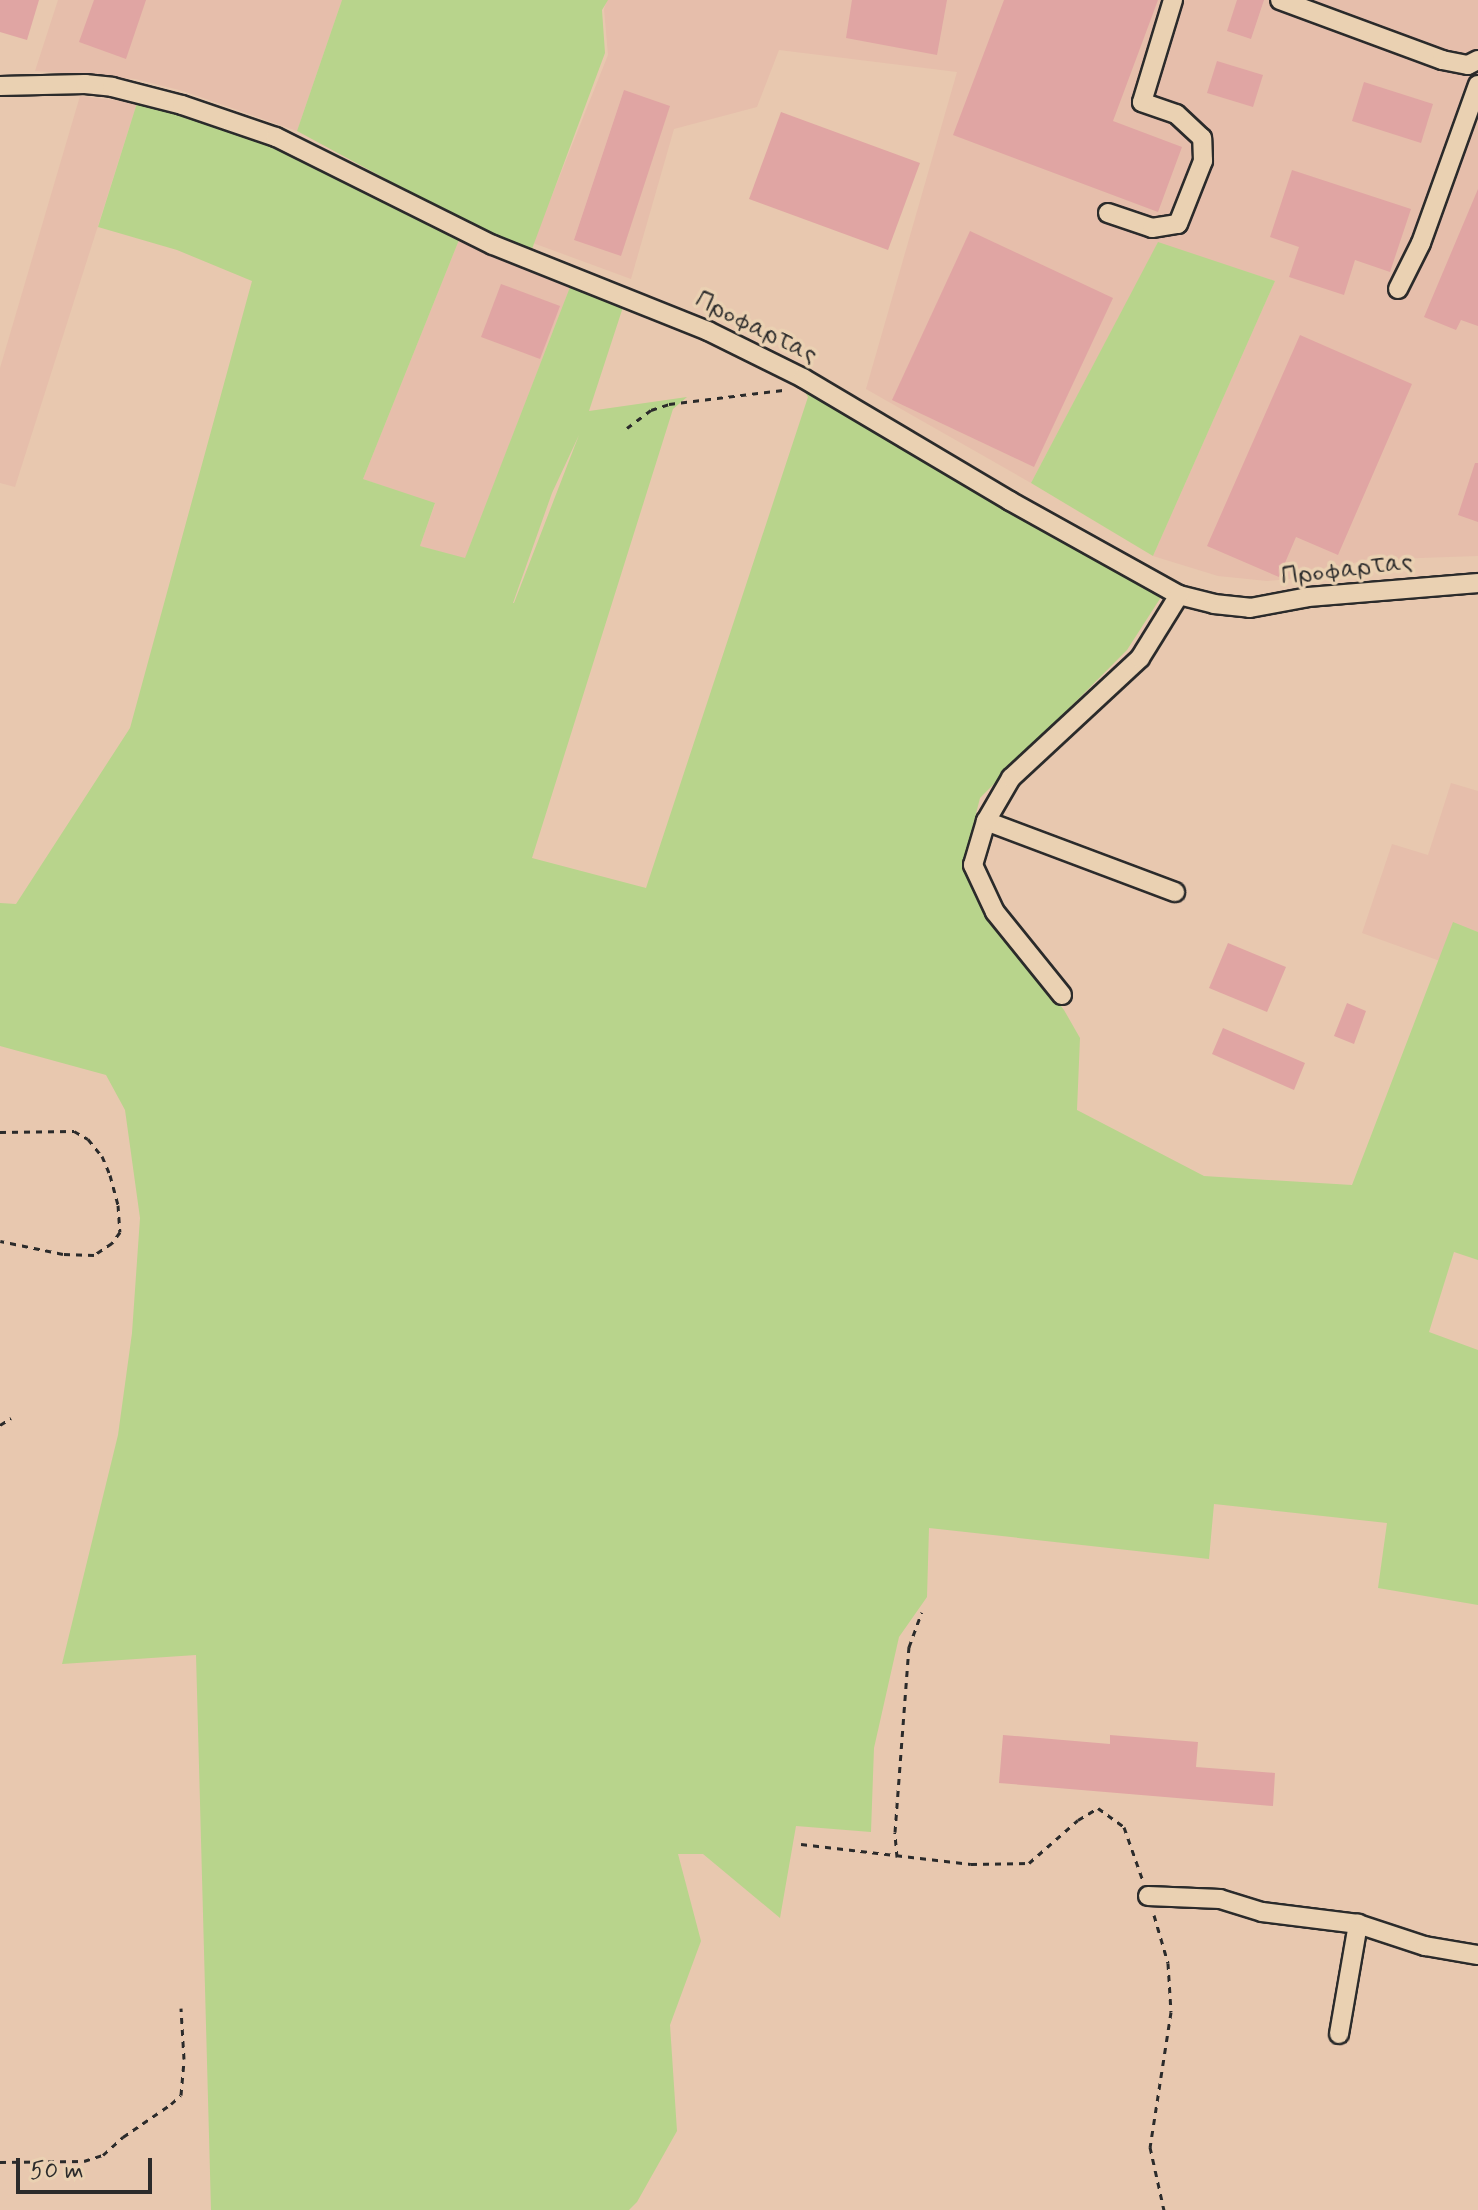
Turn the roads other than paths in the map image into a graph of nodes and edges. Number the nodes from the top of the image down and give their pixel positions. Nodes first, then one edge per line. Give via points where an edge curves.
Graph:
1 (1173, 0) edge
2 (1280, 0) edge
3 (1478, 60) edge
4 (1478, 85) edge
5 (0, 86) edge
6 (1108, 213) dead end
7 (1398, 289) dead end
8 (1478, 583) edge
9 (1179, 595) junction
10 (986, 821) junction
11 (1175, 892) dead end
12 (1062, 995) dead end
13 (1148, 1896) road end
14 (1358, 1924) junction
15 (1478, 1955) edge
16 (1339, 2034) dead end

1 - 6 street via 1142,102 1176,114 1202,138 1203,161 1178,224 1152,228
2 - 3 street via 1442,60 1468,65
4 - 7 street via 1421,243
5 - 9 street, Προφαρτας via 112,87 246,125 309,151 493,245 708,331 803,378
8 - 9 street, Προφαρτας via 1308,597 1250,608
9 - 10 street via 1140,658 1011,778
10 - 11 street
10 - 12 street via 973,865 995,912
13 - 14 street via 1220,1899 1262,1912
14 - 15 street via 1425,1946
14 - 16 street

